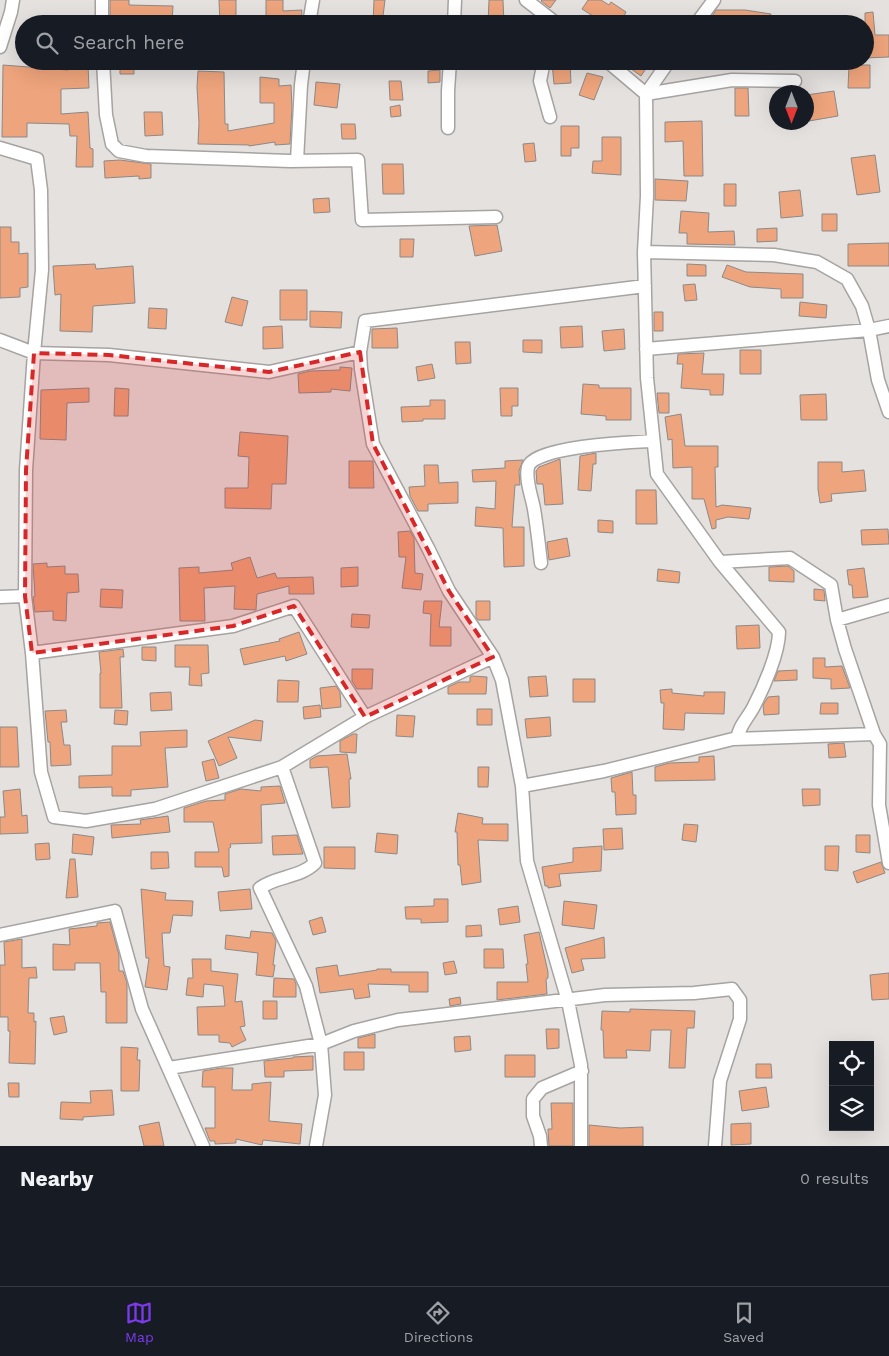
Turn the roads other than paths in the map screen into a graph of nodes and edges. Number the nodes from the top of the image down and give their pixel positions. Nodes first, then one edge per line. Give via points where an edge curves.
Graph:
1 (13, 0) edge
2 (102, 0) edge
3 (313, 0) edge
4 (455, 0) edge
5 (526, 0) edge
6 (714, 0) edge
7 (102, 15) edge
8 (310, 15) edge
9 (454, 15) edge
10 (545, 15) edge
11 (703, 15) edge
12 (0, 47) edge
13 (104, 70) edge
14 (303, 70) edge
15 (449, 70) edge
16 (542, 70) edge
17 (618, 70) edge
18 (663, 70) edge
19 (795, 81) dead end
20 (646, 94) junction
21 (550, 117) dead end
22 (448, 128) dead end
23 (0, 148) edge
24 (297, 161) junction
25 (496, 217) dead end
26 (644, 252) junction
27 (645, 286) junction
28 (889, 326) edge
29 (869, 330) junction
30 (0, 340) edge
31 (646, 349) junction
32 (360, 352) junction
33 (34, 353) junction
34 (889, 412) edge
35 (654, 441) junction
36 (720, 562) junction
37 (541, 563) dead end
38 (25, 596) junction
39 (0, 597) edge
40 (889, 605) edge
41 (837, 620) junction
42 (32, 653) junction
43 (493, 657) junction
44 (365, 717) junction
45 (737, 739) junction
46 (881, 740) edge
47 (282, 766) junction
48 (522, 786) junction
49 (889, 863) edge
50 (0, 936) edge
51 (568, 1001) junction
52 (321, 1044) junction
53 (169, 1068) junction
54 (582, 1071) junction
55 (203, 1146) edge
56 (316, 1146) edge
57 (541, 1146) edge
58 (581, 1146) edge
59 (715, 1146) edge

1 - 12 street
2 - 7 street
3 - 8 street
4 - 9 street
5 - 10 street
6 - 11 street
13 - 24 street via 106,115 112,144 119,151 146,156
14 - 24 street
15 - 22 street
16 - 21 street via 540,81
17 - 20 street
18 - 20 street
19 - 20 street via 732,80
20 - 26 street
23 - 33 street via 37,159 42,270
24 - 25 street via 358,160 362,220
26 - 27 street
26 - 29 street via 774,255 817,262 846,279 862,306
27 - 31 street
27 - 32 street via 365,320
28 - 29 street
29 - 31 street
29 - 34 street via 878,380
30 - 33 street
31 - 35 street
32 - 33 street via 269,372 109,355
32 - 43 street via 373,444 449,591
33 - 38 street via 26,470
35 - 36 street via 657,474
35 - 37 street via 566,449 532,461 528,467 528,479
36 - 41 street via 790,558 831,585
36 - 45 street via 778,632 778,643 765,683 740,727
38 - 39 street
38 - 42 street
40 - 41 street
41 - 46 street
42 - 44 street via 233,626 294,606
42 - 47 street via 41,772 54,817 86,820 155,809
43 - 44 street
43 - 48 street via 502,680
44 - 47 street
45 - 46 street
45 - 48 street via 604,771
46 - 49 street via 879,805
47 - 52 street via 315,863 308,870 268,882 260,888 306,986
48 - 51 street via 527,861
50 - 53 street via 115,911 142,1009
51 - 52 street via 398,1020 354,1030
51 - 54 street
51 - 59 street via 605,995 732,989 740,1000 740,1019 720,1081
52 - 53 street
52 - 56 street via 326,1095
53 - 55 street
54 - 57 street via 542,1088 533,1099 533,1116
54 - 58 street

